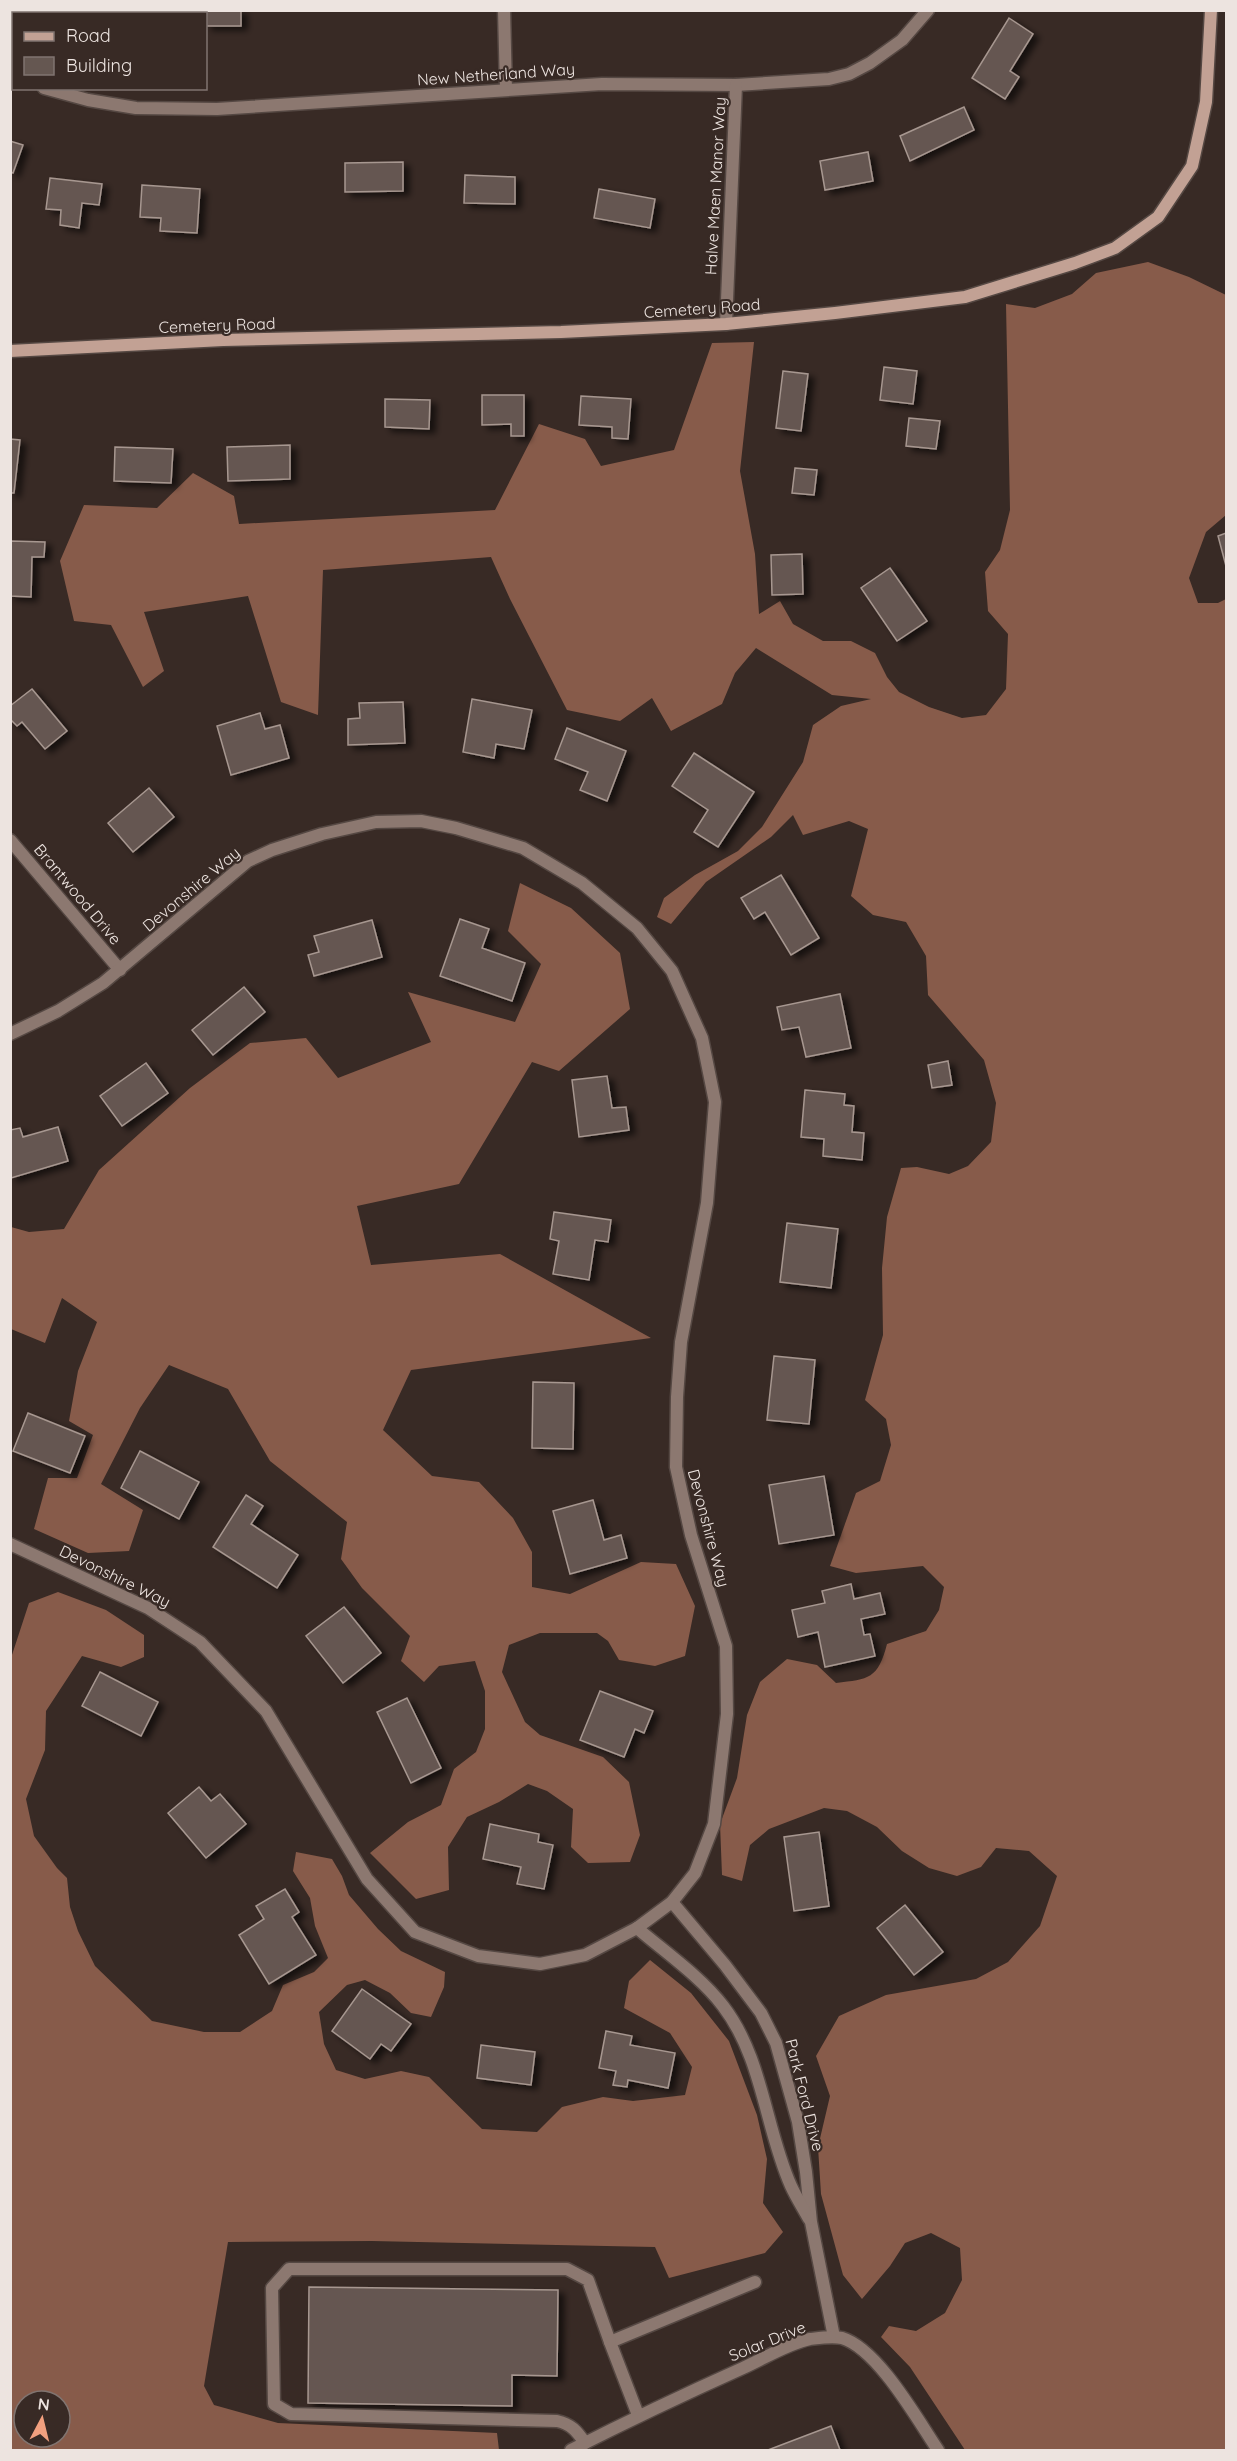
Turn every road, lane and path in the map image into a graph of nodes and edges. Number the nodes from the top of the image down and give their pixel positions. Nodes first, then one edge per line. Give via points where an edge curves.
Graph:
1 (504, 10) edge
2 (928, 10) edge
3 (1211, 10) edge
4 (736, 85) junction
5 (506, 89) junction
6 (51, 90) edge
7 (726, 324) junction
8 (10, 351) edge
9 (10, 840) edge
10 (120, 970) junction
11 (10, 1034) edge
12 (10, 1544) edge
13 (672, 1902) junction
14 (637, 1928) junction
15 (811, 2222) junction
16 (755, 2282) dead end
17 (834, 2337) junction
18 (610, 2342) junction
19 (638, 2415) junction
20 (585, 2443) junction
21 (571, 2451) edge
22 (938, 2451) edge

1 - 5 street
2 - 4 street, New Netherland Way via 902,40 849,74 830,79
3 - 7 street, Cemetery Road via 1206,102 1192,166 1158,218 1115,248 965,297
4 - 5 street, New Netherland Way via 602,84
4 - 7 street, Halve Maen Manor Way
5 - 6 street, New Netherland Way via 217,109 136,108
7 - 8 street, Cemetery Road
9 - 10 street, Brantwood Drive
10 - 11 street, Devonshire Way via 58,1011
10 - 13 street, Devonshire Way via 248,861 322,834 376,822 421,821 523,849 582,883 637,928 672,971 702,1038 715,1102 707,1203 681,1342 676,1467 691,1535 726,1646 727,1714 714,1824 695,1873
12 - 14 street, Devonshire Way via 148,1608 200,1642 266,1711 367,1880 415,1932 478,1956 540,1964 585,1955
13 - 14 street, Devonshire Way
13 - 15 street, Park Ford Drive via 754,2004 776,2043 798,2122
14 - 15 street, Park Ford Drive via 723,2006 742,2038 791,2186
15 - 17 street, Park Ford Drive
16 - 18 street
17 - 19 street, Solar Drive via 808,2340
17 - 22 street via 860,2348 886,2374
18 - 19 street
18 - 20 street via 588,2280 567,2269 289,2269 272,2288 274,2404 291,2414 557,2421 568,2423
19 - 20 street, Solar Drive
20 - 21 street, Solar Drive

